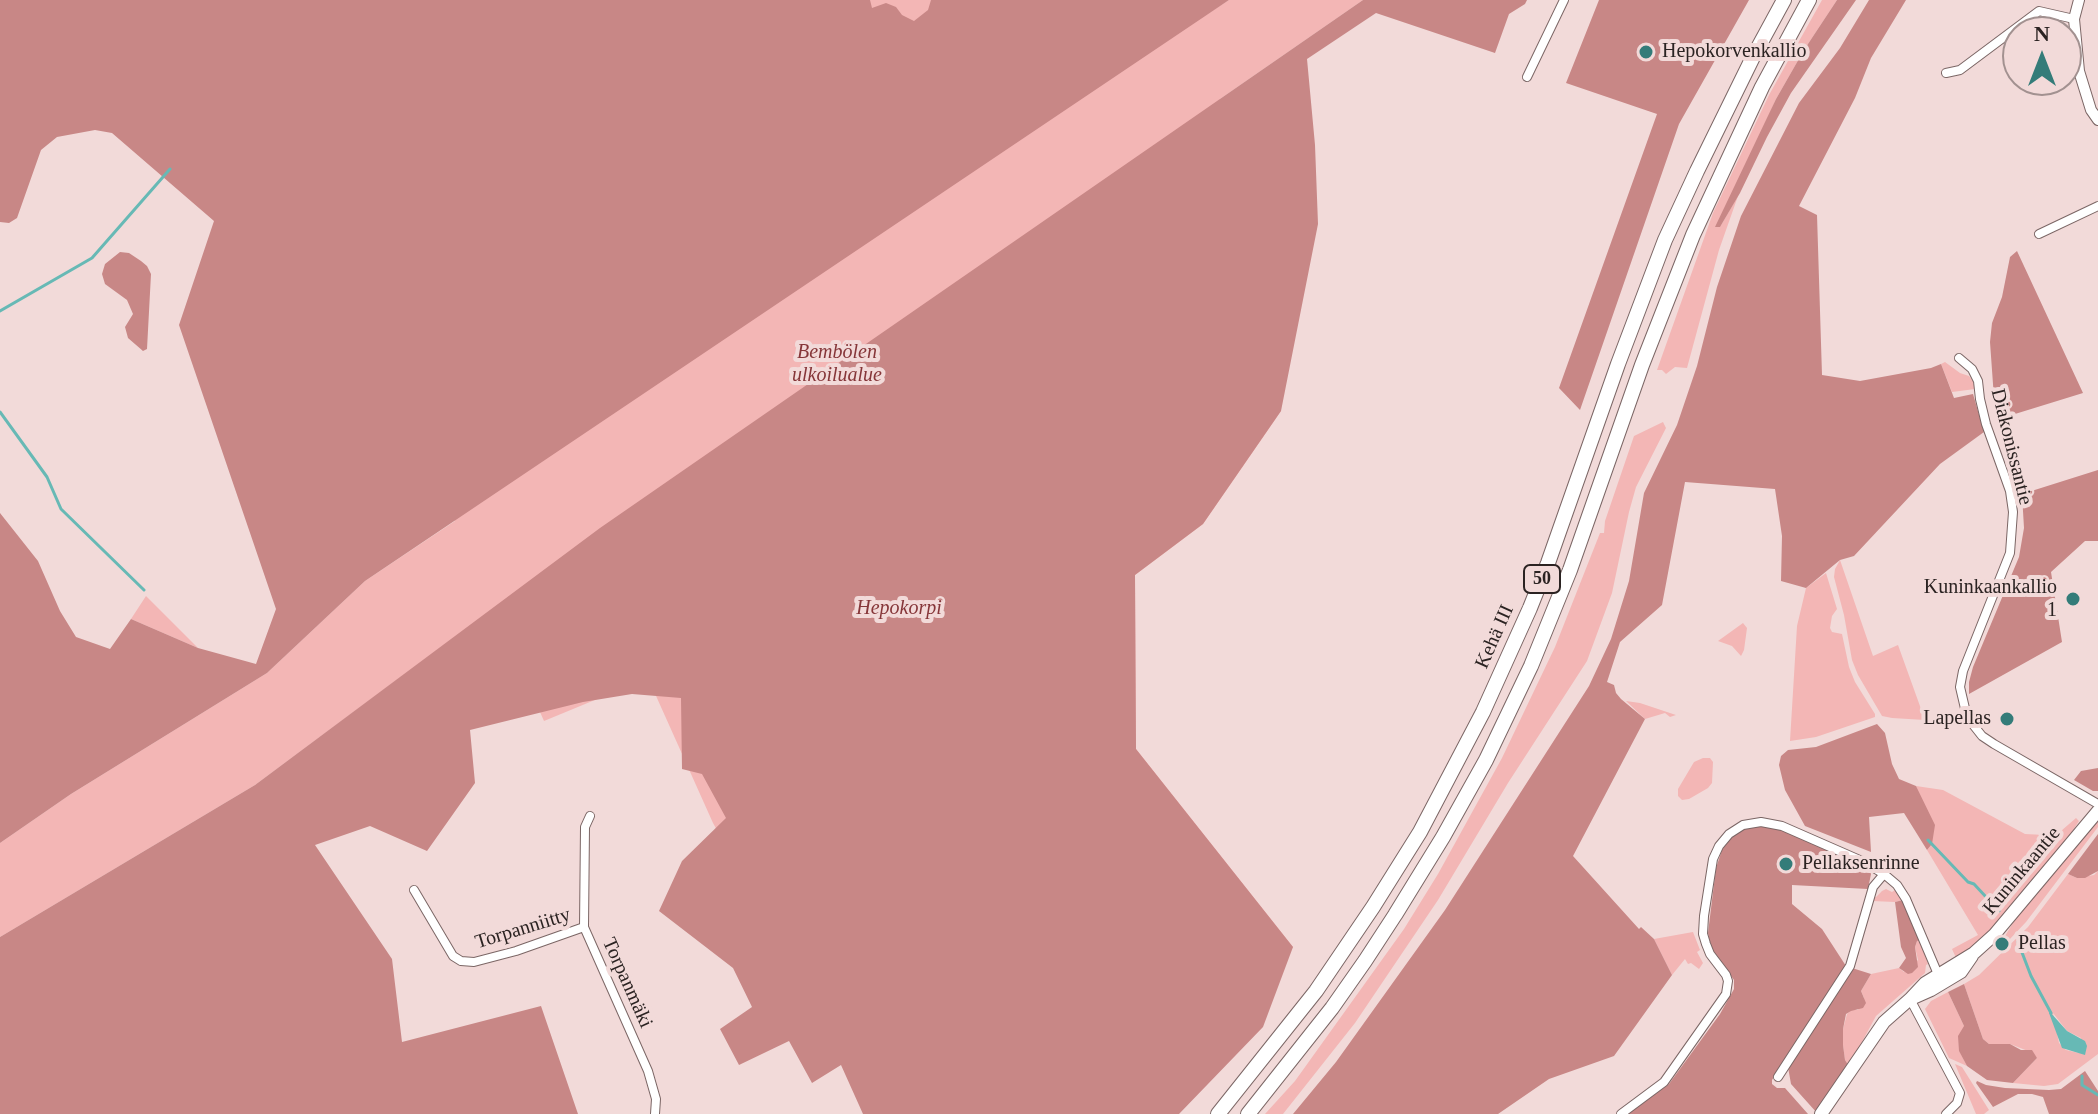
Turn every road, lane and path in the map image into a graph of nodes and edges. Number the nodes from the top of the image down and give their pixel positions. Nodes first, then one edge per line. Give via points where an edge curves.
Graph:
1 (1564, 0) edge
2 (1784, 0) edge
3 (1809, 0) edge
4 (2032, 16) edge
5 (2061, 16) edge
6 (2002, 39) edge
7 (1946, 73) dead end
8 (1527, 77) dead end
9 (2082, 81) edge
10 (2098, 120) edge
11 (2098, 206) edge
12 (2039, 234) dead end
13 (1959, 358) dead end
14 (2098, 804) edge
15 (2098, 811) edge
16 (590, 816) dead end
17 (1884, 874) junction
18 (414, 890) dead end
19 (584, 927) junction
20 (1940, 979) junction
21 (1910, 999) junction
22 (1778, 1077) dead end
23 (655, 1114) edge
24 (1218, 1114) edge
25 (1248, 1114) edge
26 (1621, 1114) edge
27 (1821, 1114) edge
28 (1946, 1114) edge

1 - 8 street
2 - 24 highway, Kehä III / 50 via 1665,240 1544,574 1483,712 1420,832 1373,907 1316,991
3 - 25 highway, 50 via 1693,235 1570,570 1486,760 1365,961
4 - 5 street via 2039,11
6 - 7 street via 1960,70
9 - 10 street
11 - 12 street
13 - 14 street, Diakonissantie via 1978,381 2013,512 2010,553 1963,671 1960,687 1967,717 1994,744
15 - 20 main road, Kuninkaantie via 1961,972
16 - 19 street, Torpanmäki via 585,827
17 - 20 street via 1906,899
17 - 22 street via 1873,887 1850,966
17 - 26 street via 1772,823 1743,825 1729,834 1713,859 1703,934 1726,975 1726,994 1664,1082
18 - 19 street, Torpanniitty via 461,961 502,955
19 - 23 street, Torpanmäki via 648,1071
20 - 21 main road, Kuninkaantie
21 - 27 main road, Kuninkaantie via 1873,1036
21 - 28 street via 1960,1093

